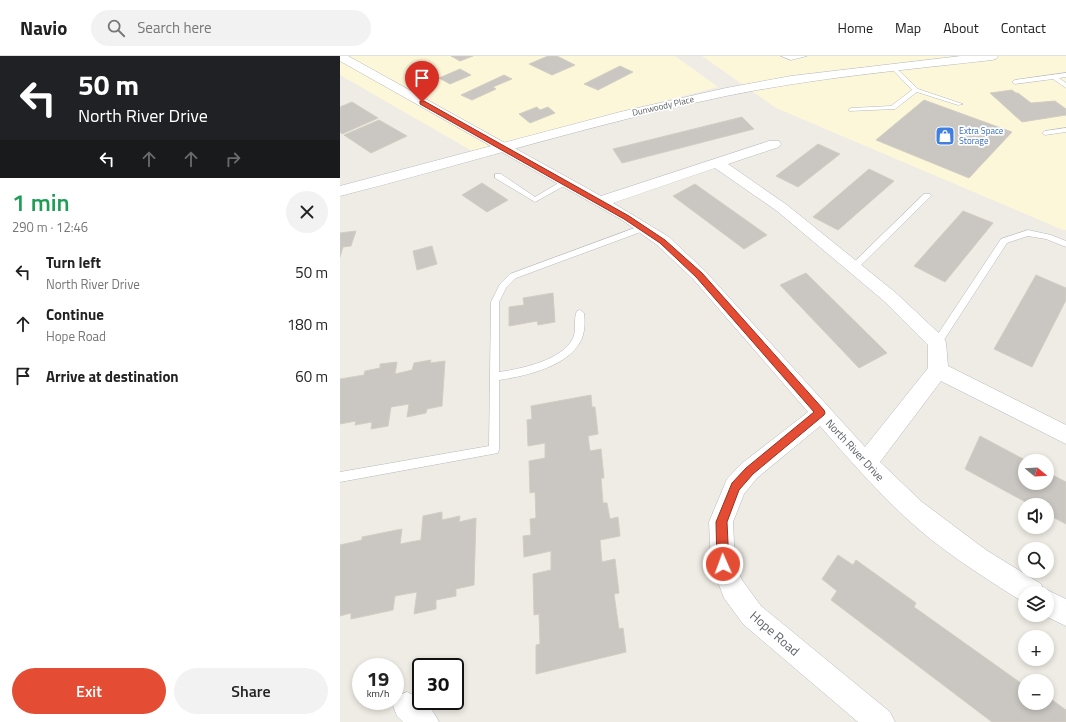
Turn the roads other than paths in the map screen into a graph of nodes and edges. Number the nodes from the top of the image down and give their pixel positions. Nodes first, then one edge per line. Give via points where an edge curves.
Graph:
1 (340, 56) edge
2 (784, 56) edge
3 (804, 56) edge
4 (992, 56) edge
5 (955, 58) edge
6 (893, 67) junction
7 (1066, 75) edge
8 (1054, 77) junction
9 (1015, 82) dead end
10 (1066, 86) edge
11 (916, 90) junction
12 (960, 104) dead end
13 (851, 110) dead end
14 (1066, 130) edge
15 (1045, 133) dead end
16 (774, 144) dead end
17 (503, 148) junction
18 (716, 163) junction
19 (498, 176) dead end
20 (566, 183) junction
21 (340, 191) edge
22 (926, 196) dead end
23 (599, 202) junction
24 (643, 228) junction
25 (1066, 244) edge
26 (854, 267) junction
27 (580, 314) dead end
28 (937, 342) junction
29 (938, 370) junction
30 (495, 377) junction
31 (821, 413) junction
32 (1066, 435) edge
33 (866, 463) junction
34 (340, 477) edge
35 (1021, 586) edge
36 (1054, 607) edge
37 (1066, 613) edge
38 (880, 722) edge

1 - 17 street
2 - 3 lane
4 - 5 street, Dunwoody Place
5 - 6 street, Dunwoody Place
6 - 11 lane
6 - 17 street, Dunwoody Place via 791,80 726,92 625,115
7 - 8 lane
8 - 9 lane
8 - 10 lane
11 - 12 lane
11 - 13 lane via 893,108
14 - 15 lane
16 - 18 street
17 - 20 street, North River Drive
17 - 21 street, Dunwoody Place
18 - 23 street
18 - 26 street via 782,208
19 - 20 lane via 535,200
20 - 23 street, North River Drive
22 - 26 lane
23 - 24 street, North River Drive
24 - 30 lane via 513,276 503,286 495,302
24 - 31 street, North River Drive via 663,242 699,275
25 - 28 lane via 1028,233 1004,241
26 - 28 street
27 - 30 lane via 580,330 574,343 560,356 519,373
28 - 29 street
29 - 32 street
29 - 33 street
30 - 34 lane via 494,450
31 - 33 street, North River Drive
31 - 38 street, Hope Road via 749,471 735,487 721,522 723,564 733,589 752,615
33 - 35 street, North River Drive via 914,510 977,558
36 - 37 street

